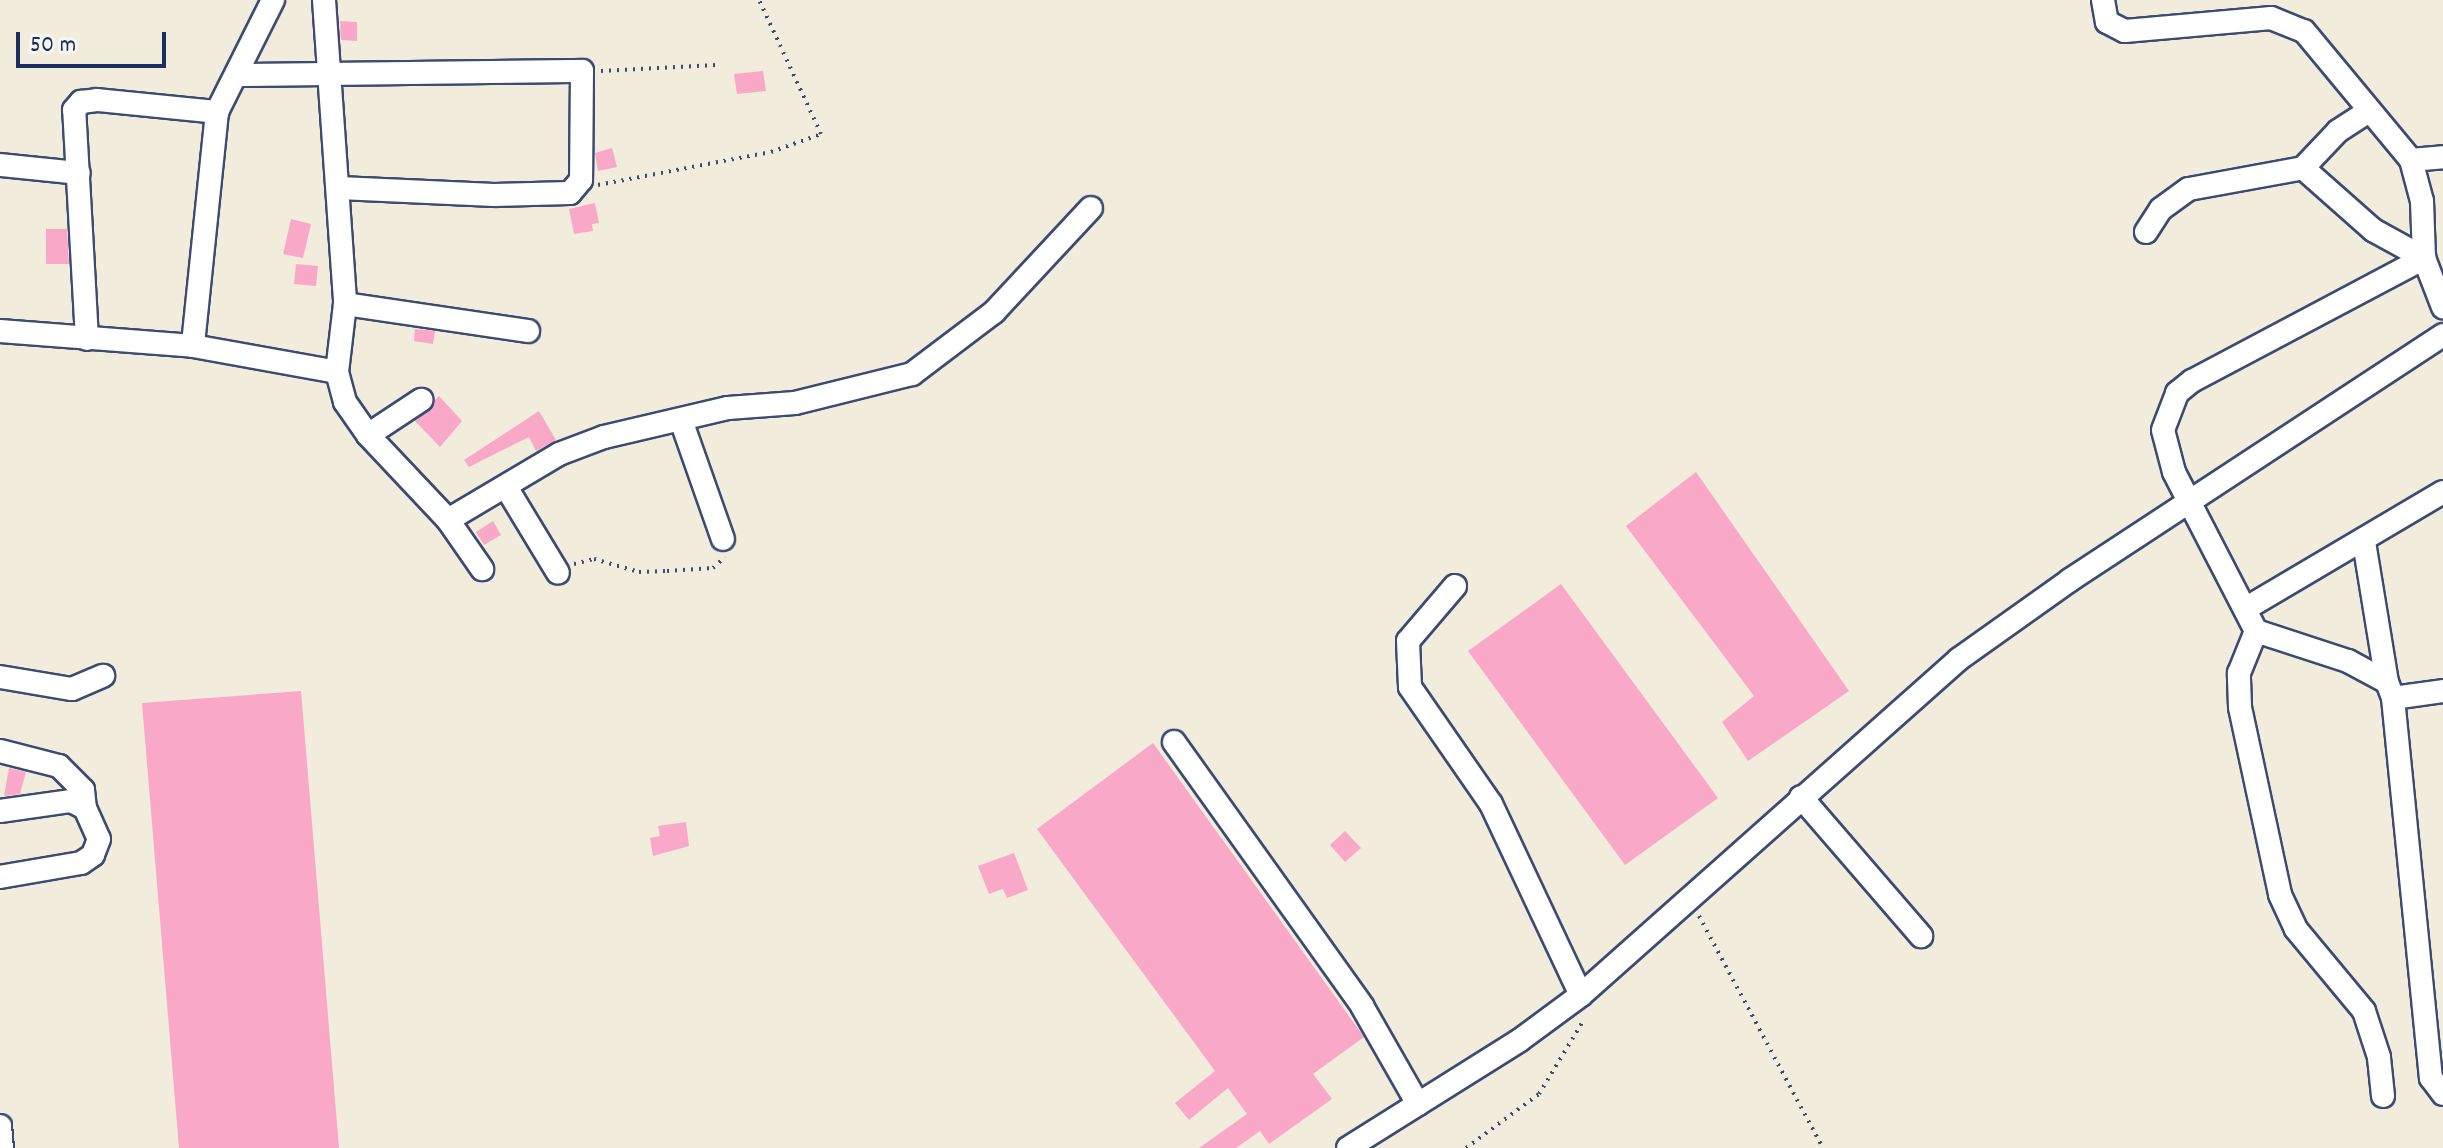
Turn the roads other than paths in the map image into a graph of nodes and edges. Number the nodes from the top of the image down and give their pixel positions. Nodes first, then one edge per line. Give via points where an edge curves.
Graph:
1 (273, 0) edge
2 (324, 0) edge
3 (2103, 0) edge
4 (237, 75) junction
5 (327, 76) junction
6 (217, 112) junction
7 (2367, 112) junction
8 (2443, 157) edge
9 (2411, 160) junction
10 (0, 165) edge
11 (2303, 168) junction
12 (79, 173) junction
13 (339, 188) junction
14 (1091, 208) dead end
15 (2146, 232) dead end
16 (2424, 258) junction
17 (345, 304) junction
18 (2443, 307) edge
19 (0, 331) edge
20 (528, 331) dead end
21 (2443, 335) edge
22 (87, 339) junction
23 (193, 346) junction
24 (337, 372) junction
25 (421, 400) dead end
26 (681, 420) junction
27 (368, 435) junction
28 (506, 487) junction
29 (2443, 492) edge
30 (2191, 503) junction
31 (448, 520) junction
32 (723, 539) road end
33 (2364, 542) junction
34 (482, 569) dead end
35 (558, 573) road end
36 (1455, 586) dead end
37 (2245, 609) junction
38 (2256, 631) junction
39 (103, 676) dead end
40 (0, 677) edge
41 (2390, 690) junction
42 (2443, 691) edge
43 (1174, 742) dead end
44 (0, 751) edge
45 (1801, 797) junction
46 (85, 808) junction
47 (0, 811) edge
48 (0, 877) edge
49 (1921, 936) dead end
50 (1581, 995) junction
51 (2443, 1094) edge
52 (2383, 1096) dead end
53 (1418, 1104) junction
54 (0, 1126) edge
55 (2, 1148) edge
56 (1348, 1148) edge

1 - 4 street
2 - 5 street
3 - 7 street via 2107,22 2125,31 2287,20 2304,31
4 - 5 street
4 - 6 street
5 - 13 street
5 - 13 street via 582,71 579,188 494,195
6 - 12 street via 81,102 73,118
6 - 23 street
7 - 9 street
7 - 11 street via 2338,131
8 - 9 street
9 - 16 street via 2422,201
10 - 12 street
11 - 15 street via 2189,189 2161,209
11 - 16 street via 2373,230
12 - 22 street
13 - 17 street
14 - 26 street via 994,312 912,374 795,403 728,408
16 - 18 street
16 - 30 street via 2219,364 2177,393 2163,430 2170,462
17 - 20 street
17 - 24 street
19 - 22 street
21 - 30 street
22 - 23 street
23 - 24 street
24 - 27 street via 345,402
25 - 27 street
26 - 28 street via 604,437 559,454
26 - 32 street
27 - 31 street
28 - 31 street
28 - 35 street
29 - 33 street
30 - 37 street
30 - 45 street via 1959,659
31 - 34 street
33 - 37 street
33 - 41 street
36 - 50 street via 1408,641 1410,687 1491,804
37 - 38 street
38 - 41 street via 2348,661
38 - 52 street via 2239,673 2240,707 2268,858 2296,929 2364,1011 2379,1057
39 - 40 street via 72,689
41 - 42 street
41 - 51 street via 2431,1078
43 - 53 street via 1362,1006
44 - 46 street via 59,766 83,790
45 - 49 street
45 - 50 street
46 - 47 street via 71,801
46 - 48 street via 99,839 93,855 81,863
50 - 53 street
53 - 56 street
54 - 55 street

